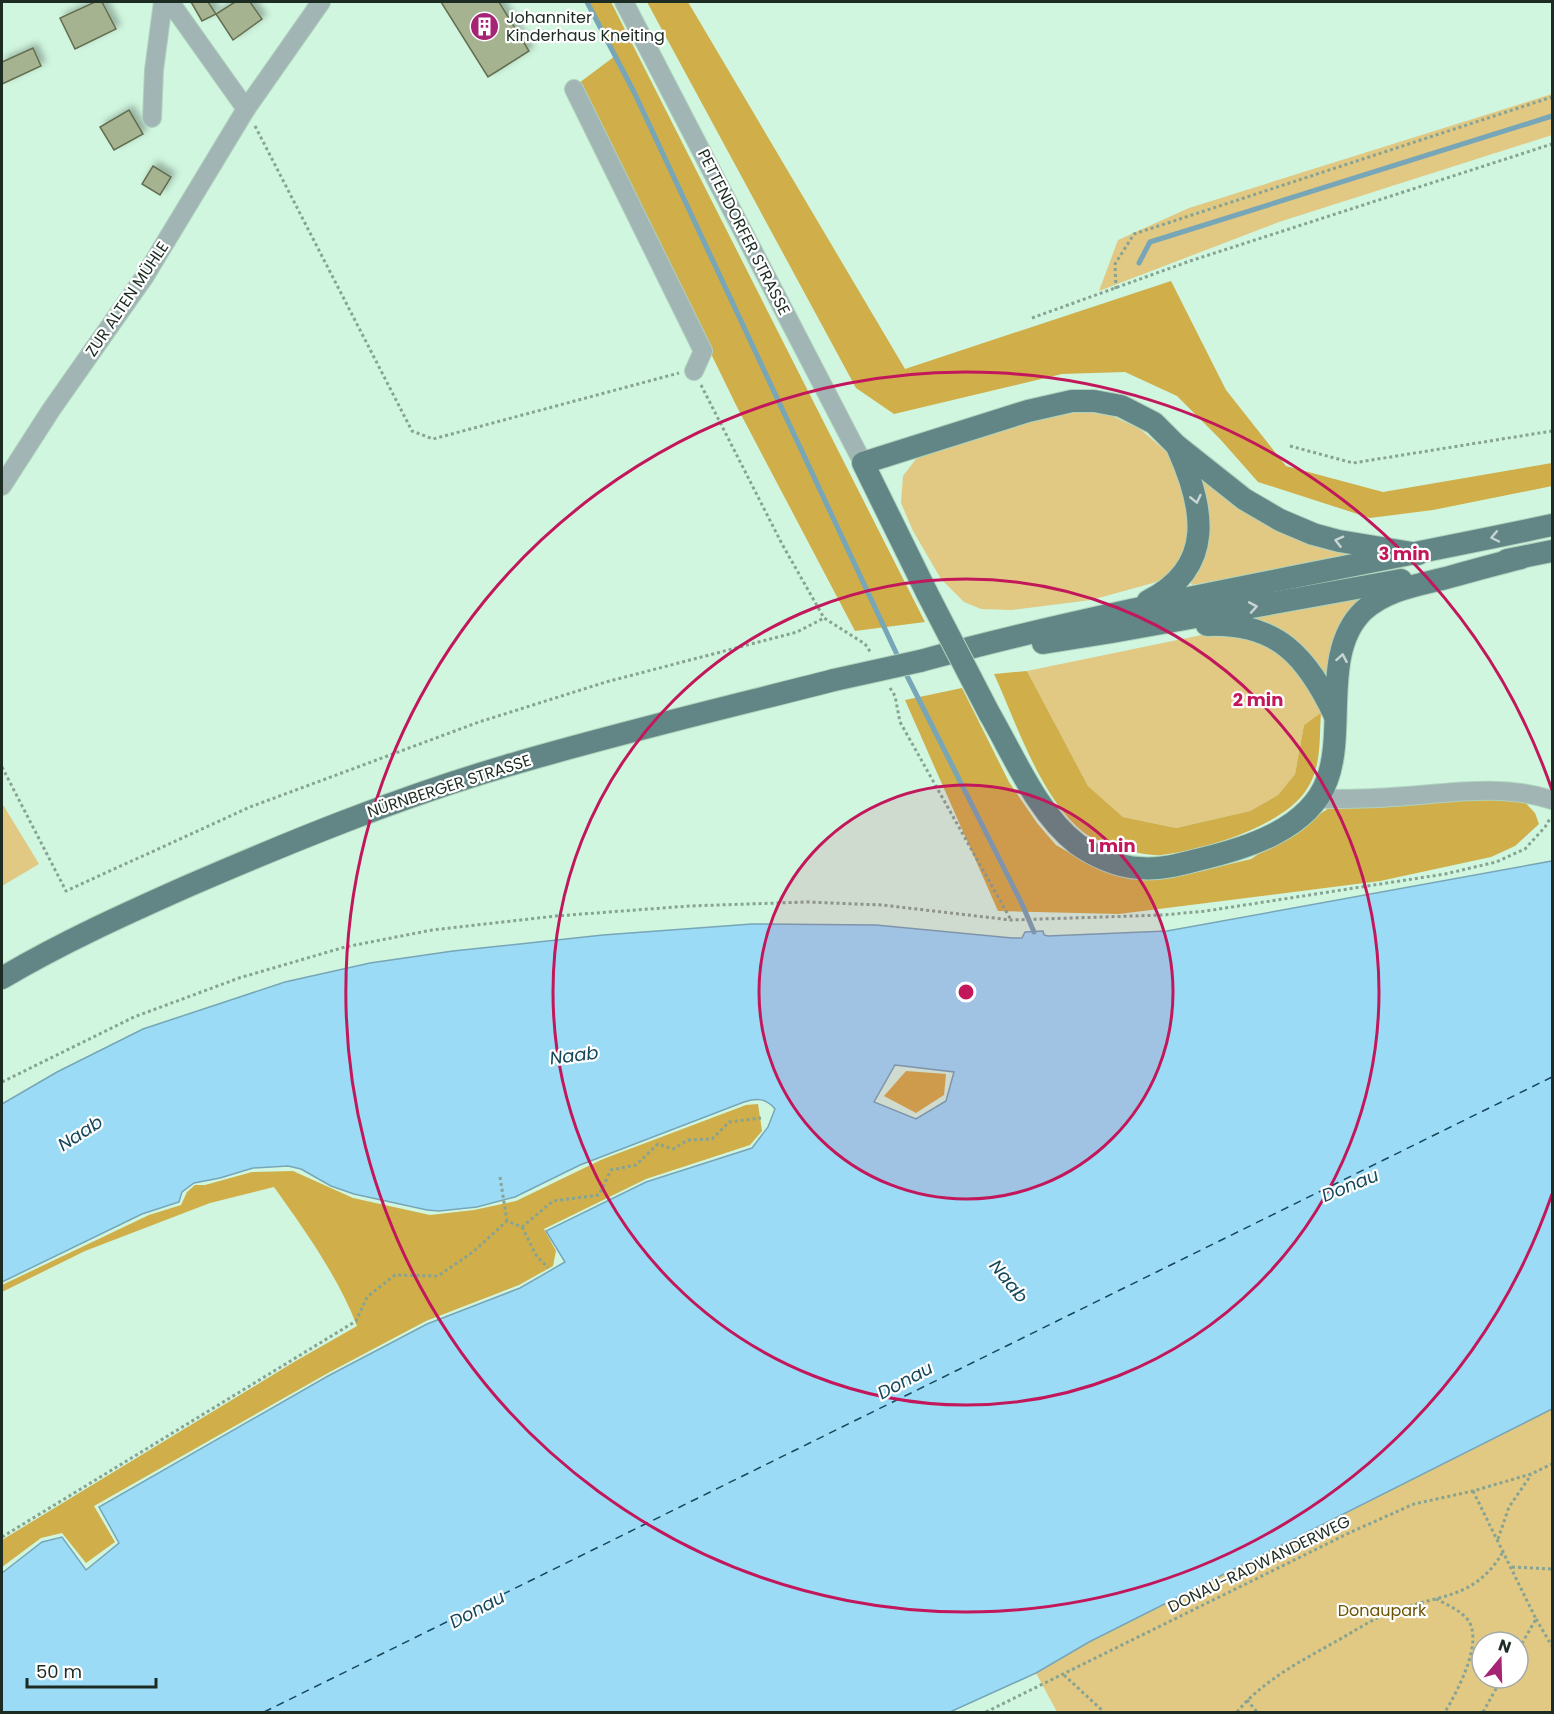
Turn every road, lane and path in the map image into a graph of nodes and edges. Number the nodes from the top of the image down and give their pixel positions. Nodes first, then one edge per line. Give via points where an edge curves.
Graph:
1 (163, 2) edge
2 (170, 2) edge
3 (321, 2) edge
4 (624, 2) edge
5 (573, 89) dead end
6 (1552, 97) edge
7 (246, 109) junction
8 (152, 118) dead end
9 (1552, 144) edge
10 (1116, 289) junction
11 (1032, 318) dead end
12 (694, 371) junction
13 (1552, 431) edge
14 (1176, 445) junction
15 (1290, 446) dead end
16 (863, 463) junction
17 (2, 486) edge
18 (1552, 525) edge
19 (1552, 551) edge
20 (1418, 554) junction
21 (1521, 558) junction
22 (1132, 608) junction
23 (824, 618) junction
24 (1112, 632) junction
25 (871, 654) dead end
26 (920, 661) junction
27 (889, 686) dead end
28 (1335, 716) junction
29 (2, 767) edge
30 (1318, 799) junction
31 (1552, 800) edge
32 (1552, 813) edge
33 (1011, 920) junction
34 (2, 978) edge
35 (2, 1082) edge
36 (761, 1118) dead end
37 (500, 1177) dead end
38 (507, 1221) junction
39 (522, 1227) junction
40 (548, 1268) dead end
41 (1552, 1464) edge
42 (1531, 1474) junction
43 (1473, 1491) junction
44 (2, 1537) edge
45 (1498, 1539) junction
46 (1503, 1550) junction
47 (1511, 1567) junction
48 (1552, 1569) edge
49 (1436, 1599) junction
50 (1536, 1619) junction
51 (1530, 1630) edge
52 (1552, 1646) edge
53 (1063, 1674) junction
54 (1495, 1690) edge
55 (1247, 1700) junction
56 (986, 1713) edge
57 (1104, 1713) edge
58 (1237, 1713) edge
59 (1257, 1713) edge
60 (1445, 1713) edge
61 (1483, 1713) edge

1 - 8 street
2 - 7 street
3 - 7 street, ZUR ALTEN MÜHLE
4 - 16 street, PETTENDORFER STRASSE
5 - 12 street via 703,351
6 - 10 path via 1134,234 1115,264
7 - 12 path via 412,431 433,439 669,374
7 - 17 street, ZUR ALTEN MÜHLE via 145,276
9 - 10 path via 1190,261
10 - 11 path
12 - 23 path
13 - 15 path via 1353,463
14 - 16 main road via 1154,423 1121,406 1072,401
20 -> 14 main road via 1339,541 1280,520 1244,499
14 -> 22 main road via 1198,507 1200,529 1195,552 1174,583 1160,595
16 - 30 main road, bridge via 989,713 1046,814 1079,845 1106,860 1138,868 1167,867 1267,839
18 -> 20 main road
19 - 21 main road
20 - 22 main road
24 -> 21 main road
28 -> 21 main road via 1345,642 1363,612 1401,590
22 - 26 main road
23 - 25 path via 865,644
23 - 29 path via 797,632 606,682 479,722 250,807 66,891
24 - 26 main road
24 - 28 main road via 1219,624 1255,630 1294,652 1321,688
26 - 34 main road, NÜRNBERGER STRASSE, bridge via 593,741 379,808 272,849 123,915
27 - 33 path via 900,722
28 - 30 main road via 1333,760
30 - 31 street via 1486,790 1518,791
32 - 33 path via 1545,828 1525,849 1496,862 1445,874 1206,911
33 - 35 path via 882,905 807,902 689,906 432,930 345,947 238,978 134,1017
36 - 39 path via 729,1122 712,1139 688,1140 673,1149 658,1144 636,1166 612,1170 599,1195 553,1201
37 - 38 path
38 - 39 path
38 - 44 path via 473,1252 438,1276 394,1275 367,1297 356,1321
39 - 40 path via 536,1255
41 - 42 path, DONAU-RADWANDERWEG
42 - 43 path, DONAU-RADWANDERWEG
42 - 45 path via 1509,1507
43 - 45 path
43 - 53 path, DONAU-RADWANDERWEG via 1414,1504
45 - 46 path
46 - 47 path
46 - 49 path via 1485,1576 1466,1589
47 - 48 path
47 - 50 path
49 - 55 path via 1390,1612 1358,1629 1295,1665
49 - 60 path via 1467,1618 1472,1628 1467,1669
50 - 51 path
50 - 52 path
53 - 56 path, DONAU-RADWANDERWEG
53 - 57 path
54 - 61 path
55 - 58 path
55 - 59 path

